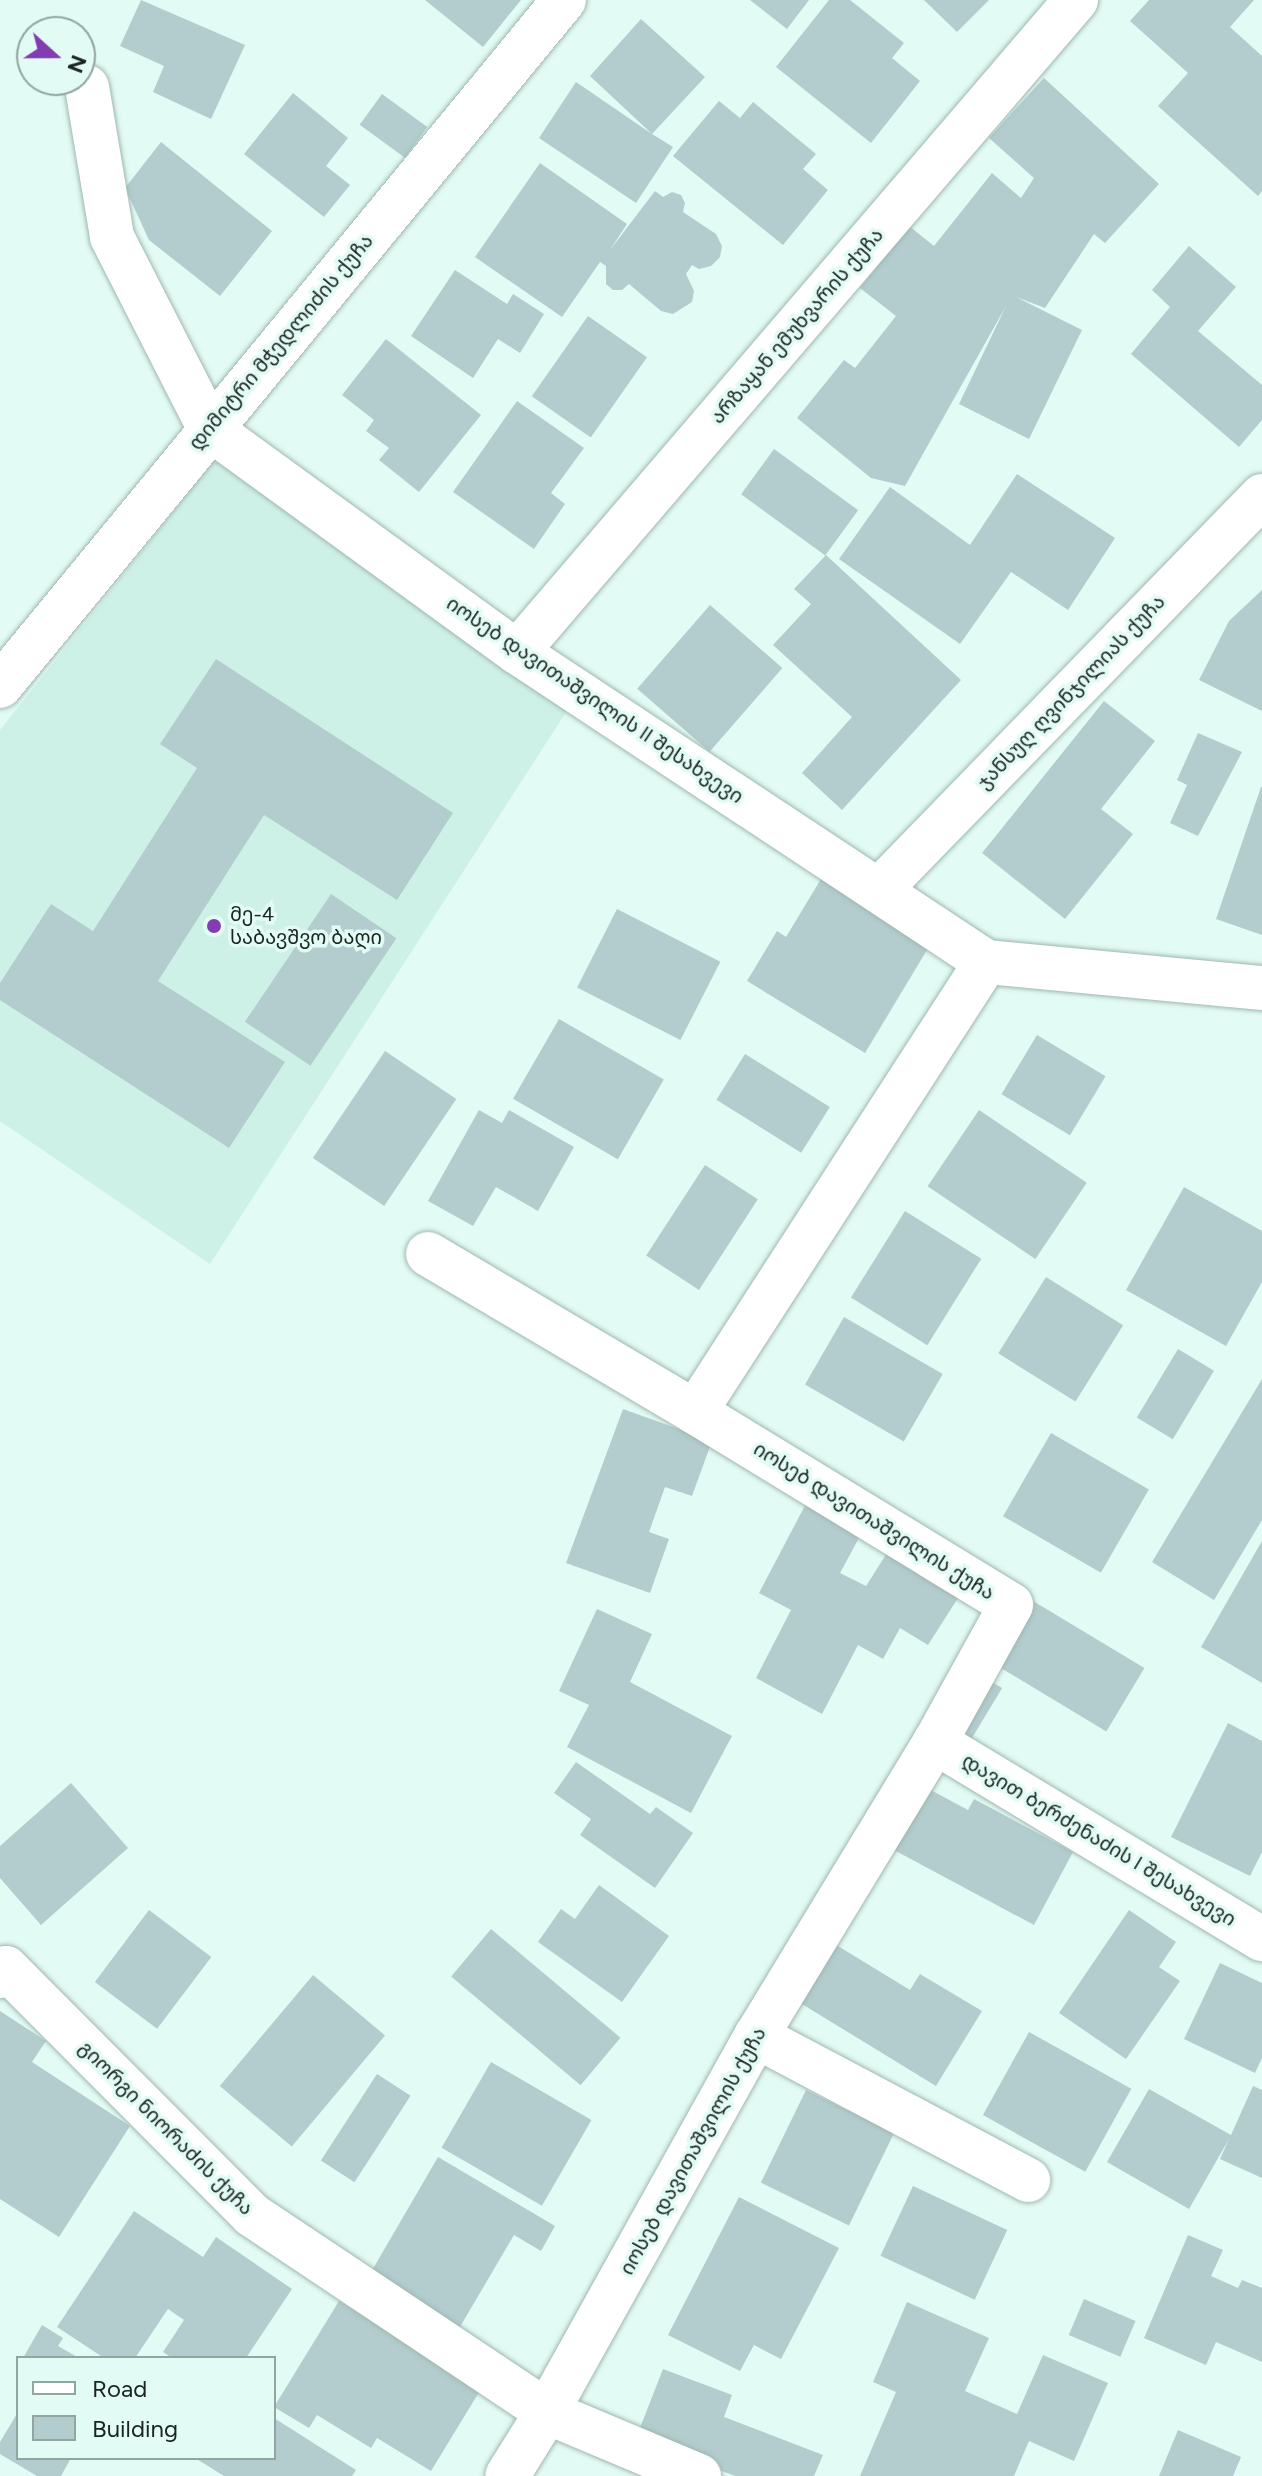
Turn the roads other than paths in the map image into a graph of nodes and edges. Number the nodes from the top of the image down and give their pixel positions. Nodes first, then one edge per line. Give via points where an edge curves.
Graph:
1 (564, 0) edge
2 (1076, 0) edge
3 (88, 96) edge
4 (210, 429) junction
5 (1262, 496) edge
6 (517, 652) junction
7 (0, 686) edge
8 (880, 889) junction
9 (986, 962) junction
10 (1262, 988) edge
11 (428, 1254) dead end
12 (695, 1412) junction
13 (935, 1742) junction
14 (1262, 1939) edge
15 (0, 1976) edge
16 (756, 2036) junction
17 (1028, 2180) dead end
18 (547, 2412) junction
19 (507, 2476) edge
20 (699, 2476) edge

1 - 4 street, დიმიტრი მჭედლიძის ქუჩა
2 - 6 street, არზაყან ემუხვარის ქუჩა
3 - 4 street via 112,237
4 - 6 street, იოსებ დავითაშვილის II შესახვევი
4 - 7 street, დიმიტრი მჭედლიძის ქუჩა
5 - 8 street, ჯანსუღ ღვინჯილიას ქუჩა
6 - 8 street, იოსებ დავითაშვილის II შესახვევი
8 - 9 street, იოსებ დავითაშვილის II შესახვევი
9 - 10 street
9 - 12 street
11 - 12 street
12 - 13 street, იოსებ დავითაშვილის ქუჩა via 1011,1605
13 - 14 street, დავით ბერძენაძის I შესახვევი
13 - 16 street, იოსებ დავითაშვილის ქუჩა
15 - 18 street, გიორგი ნიორაძის ქუჩა via 6,1968 252,2215
16 - 17 street
16 - 18 street, იოსებ დავითაშვილის ქუჩა
18 - 19 street, იოსებ დავითაშვილის ქუჩა
18 - 20 street

